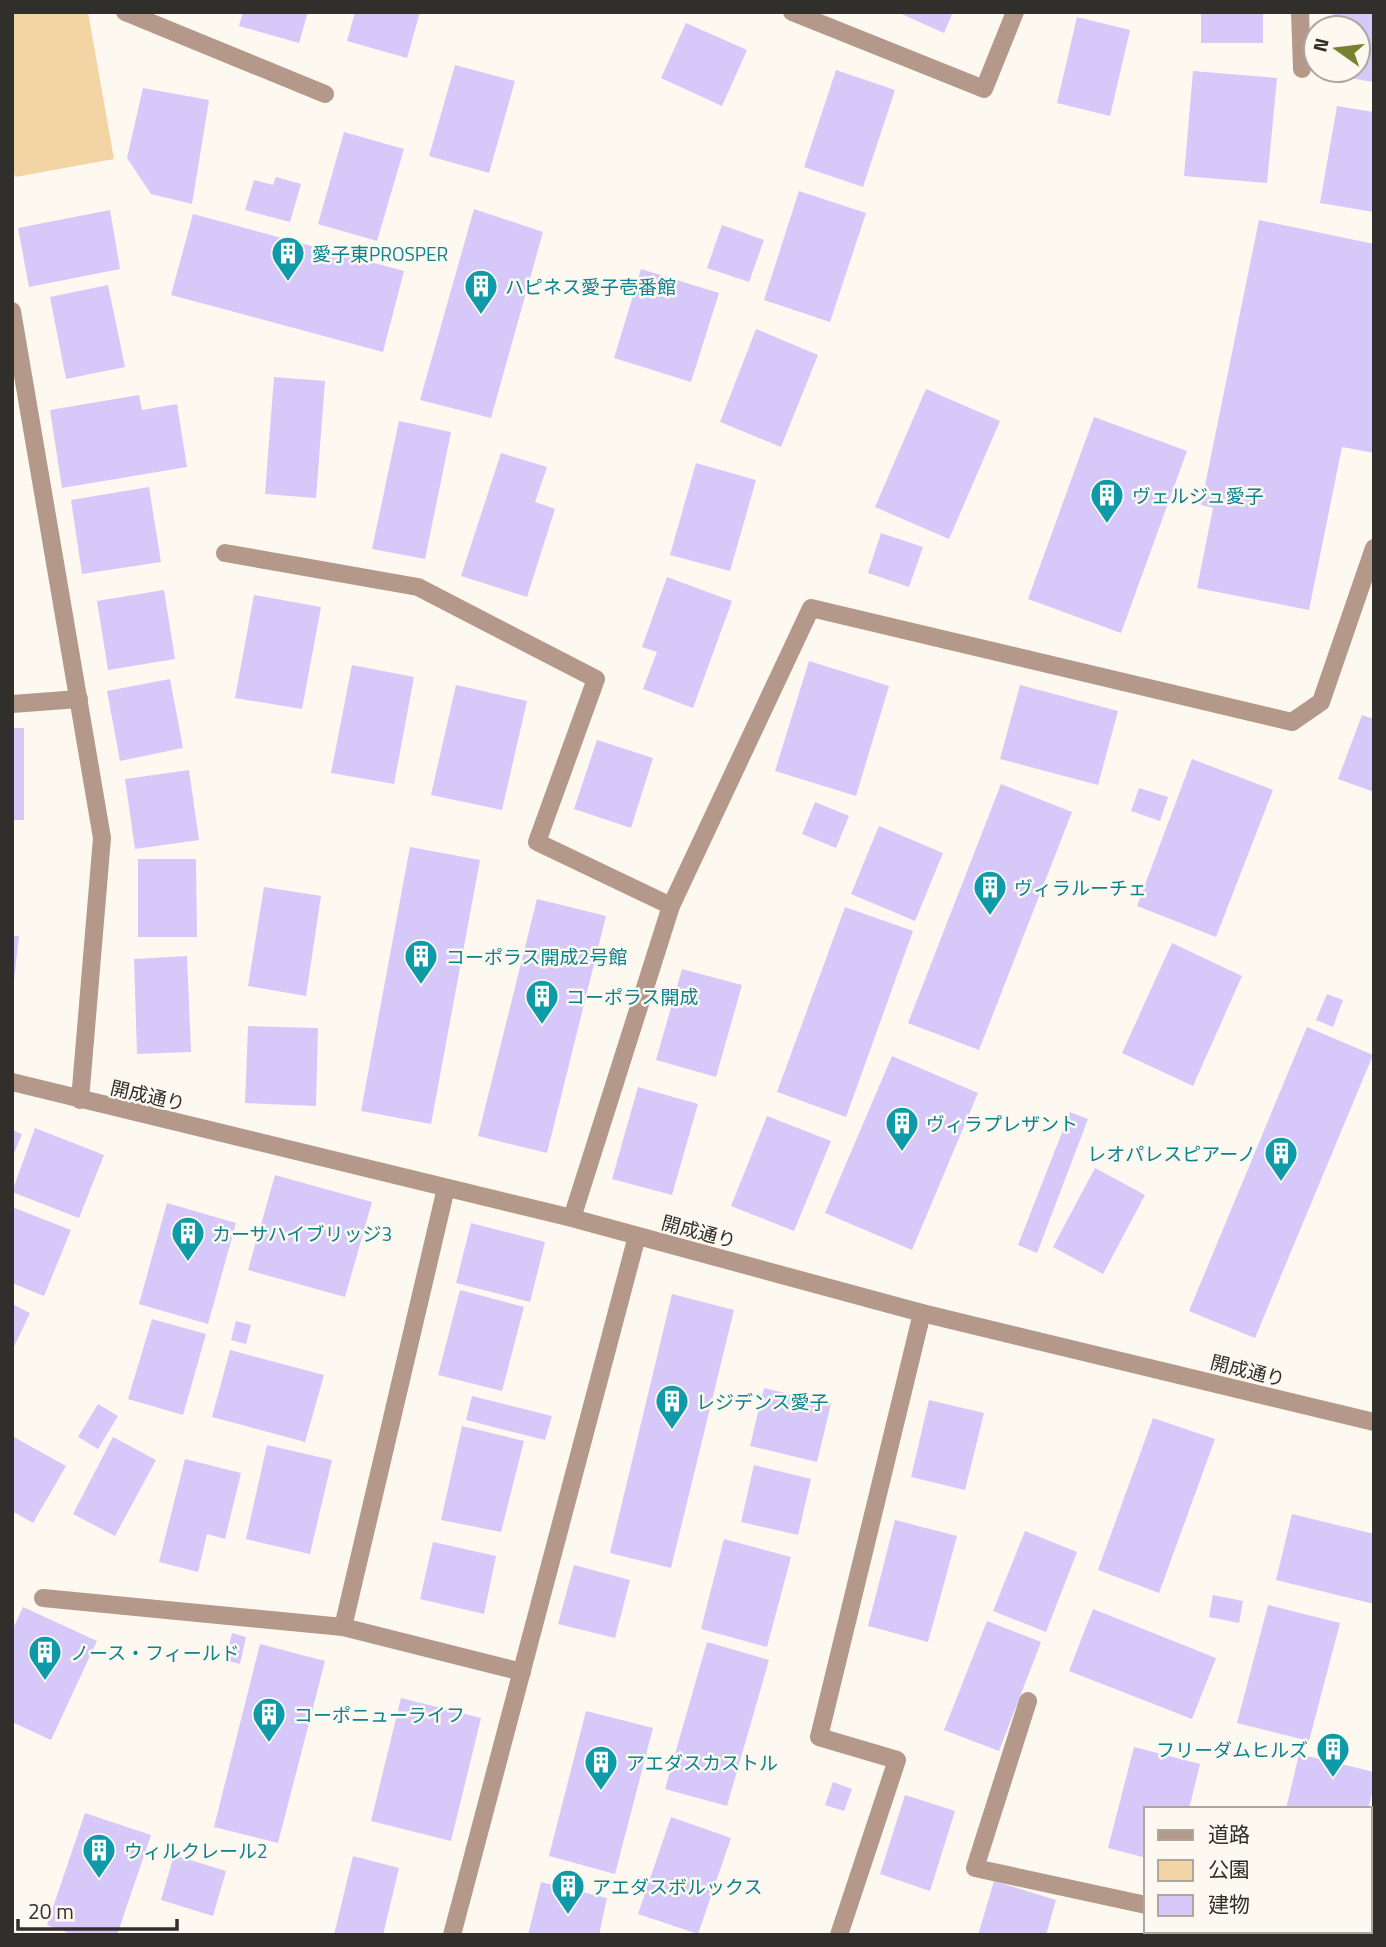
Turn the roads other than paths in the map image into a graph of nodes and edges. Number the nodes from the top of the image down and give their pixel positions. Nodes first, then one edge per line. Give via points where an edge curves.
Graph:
1 (125, 12) edge
2 (792, 12) edge
3 (1015, 12) edge
4 (1300, 12) edge
5 (1302, 50) edge
6 (325, 94) dead end
7 (12, 311) edge
8 (1374, 548) edge
9 (225, 553) dead end
10 (79, 699) junction
11 (12, 704) edge
12 (671, 906) junction
13 (12, 1082) edge
14 (80, 1100) junction
15 (446, 1188) junction
16 (572, 1218) junction
17 (637, 1236) junction
18 (922, 1313) junction
19 (1374, 1422) edge
20 (43, 1598) dead end
21 (343, 1627) junction
22 (522, 1672) junction
23 (1028, 1701) dead end
24 (1144, 1905) edge
25 (452, 1935) edge
26 (839, 1935) edge

1 - 6 street
2 - 3 street via 984,89
4 - 5 street
7 - 10 street
8 - 12 street via 1321,702 1292,722 811,608
9 - 12 street via 418,587 596,679 537,842
10 - 11 street
10 - 14 street via 102,838
12 - 16 street
13 - 14 street, 開成通り
14 - 15 street, 開成通り
15 - 16 street, 開成通り
15 - 21 street
16 - 17 street, 開成通り
17 - 18 street, 開成通り
17 - 22 street
18 - 19 street, 開成通り
18 - 26 street via 819,1737 897,1760
20 - 21 street
21 - 22 street
22 - 25 street
23 - 24 street via 975,1868

